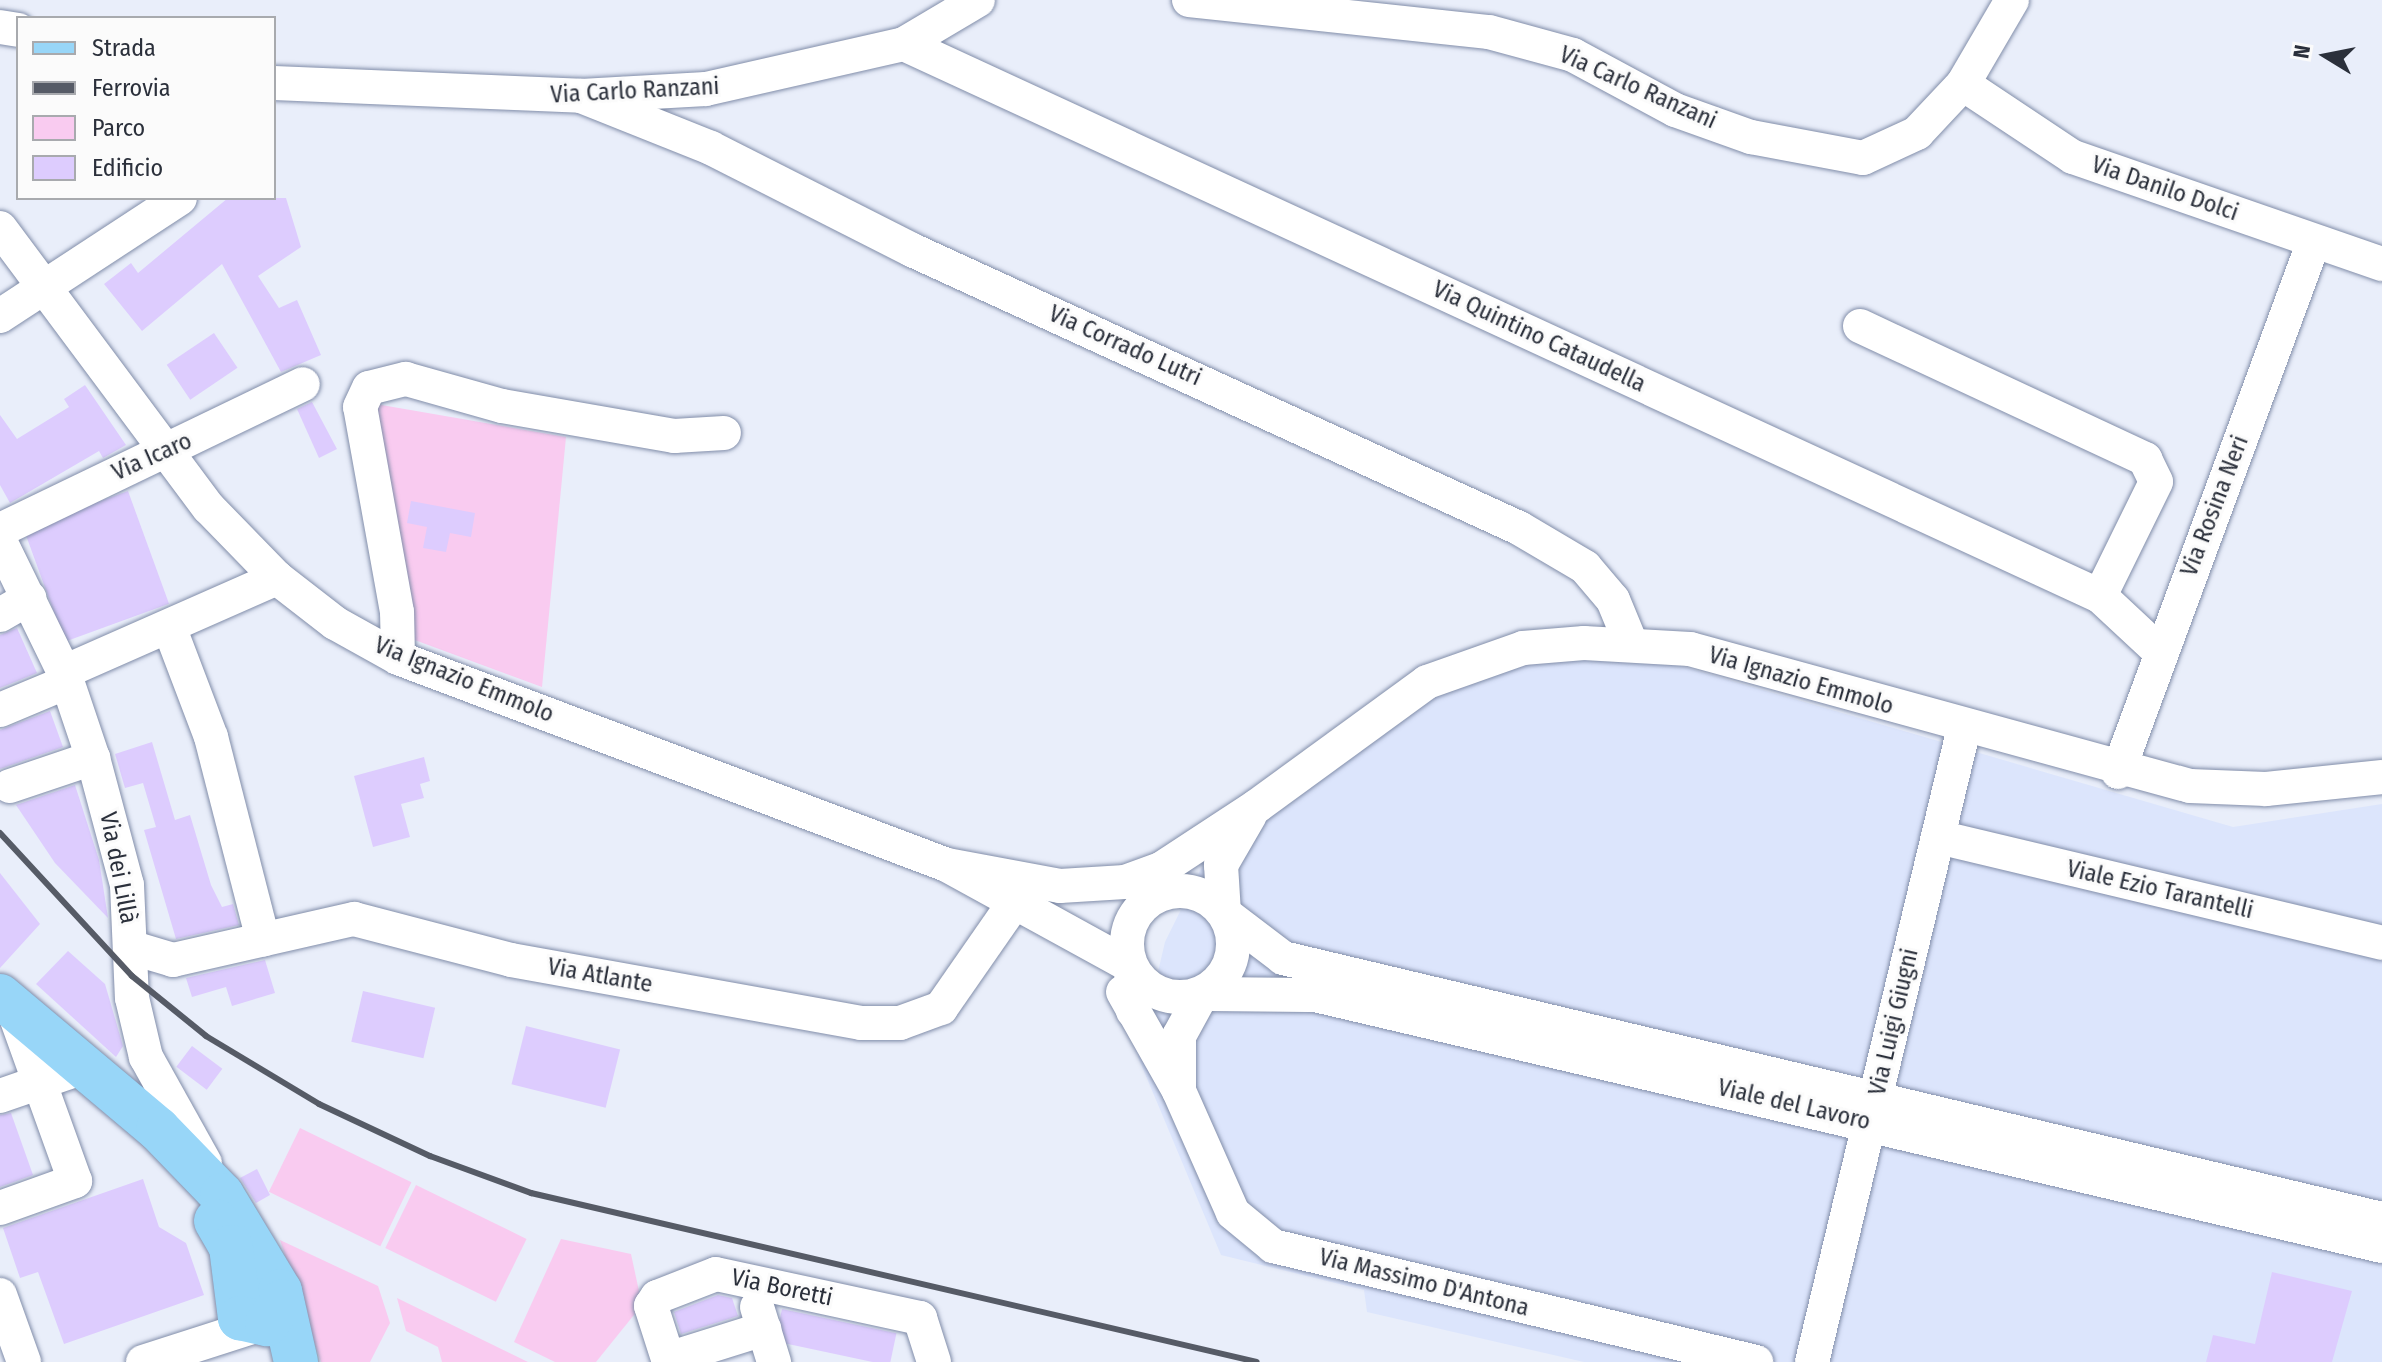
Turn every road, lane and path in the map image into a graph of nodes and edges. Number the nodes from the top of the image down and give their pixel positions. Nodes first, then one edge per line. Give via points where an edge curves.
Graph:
1 (978, 0) edge
2 (1189, 0) edge
3 (2012, 0) edge
4 (904, 44) junction
5 (276, 83) edge
6 (1963, 84) junction
7 (581, 96) junction
8 (177, 200) edge
9 (0, 228) edge
10 (2314, 241) junction
11 (2382, 264) edge
12 (43, 284) junction
13 (0, 316) edge
14 (1860, 326) dead end
15 (303, 384) dead end
16 (724, 433) dead end
17 (163, 449) junction
18 (0, 530) edge
19 (0, 541) edge
20 (277, 578) junction
21 (2100, 596) junction
22 (29, 598) junction
23 (0, 615) edge
24 (170, 629) junction
25 (1630, 641) junction
26 (2160, 652) junction
27 (398, 658) junction
28 (66, 677) junction
29 (0, 710) edge
30 (1964, 728) junction
31 (93, 758) junction
32 (2118, 772) junction
33 (2382, 777) edge
34 (10, 786) dead end
35 (1257, 806) junction
36 (1938, 837) junction
37 (947, 865) junction
38 (1151, 892) junction
39 (1016, 900) junction
40 (1224, 913) junction
41 (1067, 928) junction
42 (263, 939) junction
43 (2382, 943) edge
44 (133, 948) junction
45 (1131, 966) junction
46 (1202, 994) junction
47 (7, 1002) edge
48 (1133, 1011) junction
49 (146, 1057) junction
50 (81, 1068) junction
51 (37, 1085) junction
52 (1179, 1091) junction
53 (0, 1096) edge
54 (119, 1101) junction
55 (1873, 1110) junction
56 (222, 1195) junction
57 (0, 1208) edge
58 (2382, 1219) edge
59 (2382, 1246) edge
60 (749, 1280) junction
61 (0, 1295) edge
62 (256, 1305) junction
63 (764, 1329) junction
64 (672, 1359) edge
65 (148, 1360) edge
66 (24, 1362) edge
67 (283, 1362) edge
68 (296, 1362) edge
69 (774, 1362) edge
70 (934, 1362) edge
71 (1756, 1362) edge
72 (1812, 1362) edge

1 - 4 street, Via Carlo Ranzani
2 - 6 street, Via Carlo Ranzani via 1489,32 1573,55 1675,110 1831,156 1887,151 1917,133
3 - 6 street, Via Carlo Ranzani
4 - 7 street, Via Carlo Ranzani via 750,84
4 - 21 street, Via Quintino Cataudella
5 - 7 street, Via Carlo Ranzani
6 - 10 street, Via Danilo Dolci via 2073,157
7 - 25 street, Via Corrado Lutri via 711,148 912,250 1519,528 1585,567 1613,600
8 - 12 street
9 - 12 street, Via Ignazio Emmolo
10 - 11 street, Via Danilo Dolci
10 - 26 street, Via Rosina Neri
12 - 13 street
12 - 17 street, Via Ignazio Emmolo
14 - 21 street via 2145,459 2156,482
15 - 17 street, Via Icaro
16 - 27 street via 674,436 502,406 406,379 369,388 360,407 397,612
17 - 18 street, Via Icaro
17 - 20 street, Via Ignazio Emmolo
19 - 22 street, Via dei Lillà
20 - 24 street
20 - 27 street, Via Ignazio Emmolo
21 - 26 street, Via Quintino Cataudella
22 - 23 street
22 - 28 street, Via dei Lillà
24 - 28 street
24 - 42 street via 211,737
25 - 30 street, Via Ignazio Emmolo via 1690,649
25 - 35 street, Via Ignazio Emmolo via 1523,648 1427,682
26 - 32 street, Via Rosina Neri
27 - 37 street, Via Ignazio Emmolo
28 - 29 street
28 - 31 street, Via dei Lillà
30 - 32 street, Via Ignazio Emmolo
30 - 36 street, Via Luigi Giugni
31 - 34 street
31 - 44 street, Via dei Lillà via 127,885
32 - 33 street, Via Ignazio Emmolo via 2190,786 2266,789
35 - 38 street, Via Ignazio Emmolo
35 - 40 street via 1221,865
36 - 43 street, Viale Ezio Tarantelli
36 - 55 street, Via Luigi Giugni
37 - 38 street
37 - 39 street
38 - 40 street via 1198,894
38 - 45 street via 1127,940
39 - 41 street
39 - 42 street, Via Atlante via 941,1008 900,1023 861,1023 511,960 354,919
40 - 46 street via 1232,959
40 - 55 street via 1261,947 1304,965
41 - 45 street
41 - 48 street, Via Massimo D'Antona via 1114,977
42 - 44 street, Via Atlante via 173,960
44 - 49 street, Via dei Lillà via 132,998
45 - 46 street via 1160,995
45 - 48 street
46 - 52 street via 1179,1036
46 - 55 street, Viale del Lavoro via 1275,991 1346,1000
47 - 50 main road
47 - 51 street
48 - 52 street, Via Massimo D'Antona
49 - 54 street
49 - 56 street, Via dei Lillà
50 - 51 street
50 - 54 main road
51 - 53 street
51 - 57 street via 75,1181
52 - 71 street, Via Massimo D'Antona via 1233,1213 1273,1246
54 - 56 main road via 158,1129
54 - 62 main road via 210,1208
55 - 58 street
55 - 59 street, Viale del Lavoro
55 - 72 street, Via Luigi Giugni
56 - 62 main road
60 - 63 street
60 - 64 street, Via Boretti via 716,1274 651,1306
60 - 70 street, Via Boretti via 920,1318
61 - 66 street
62 - 65 street
62 - 67 main road
62 - 68 main road
63 - 64 street
63 - 69 street

